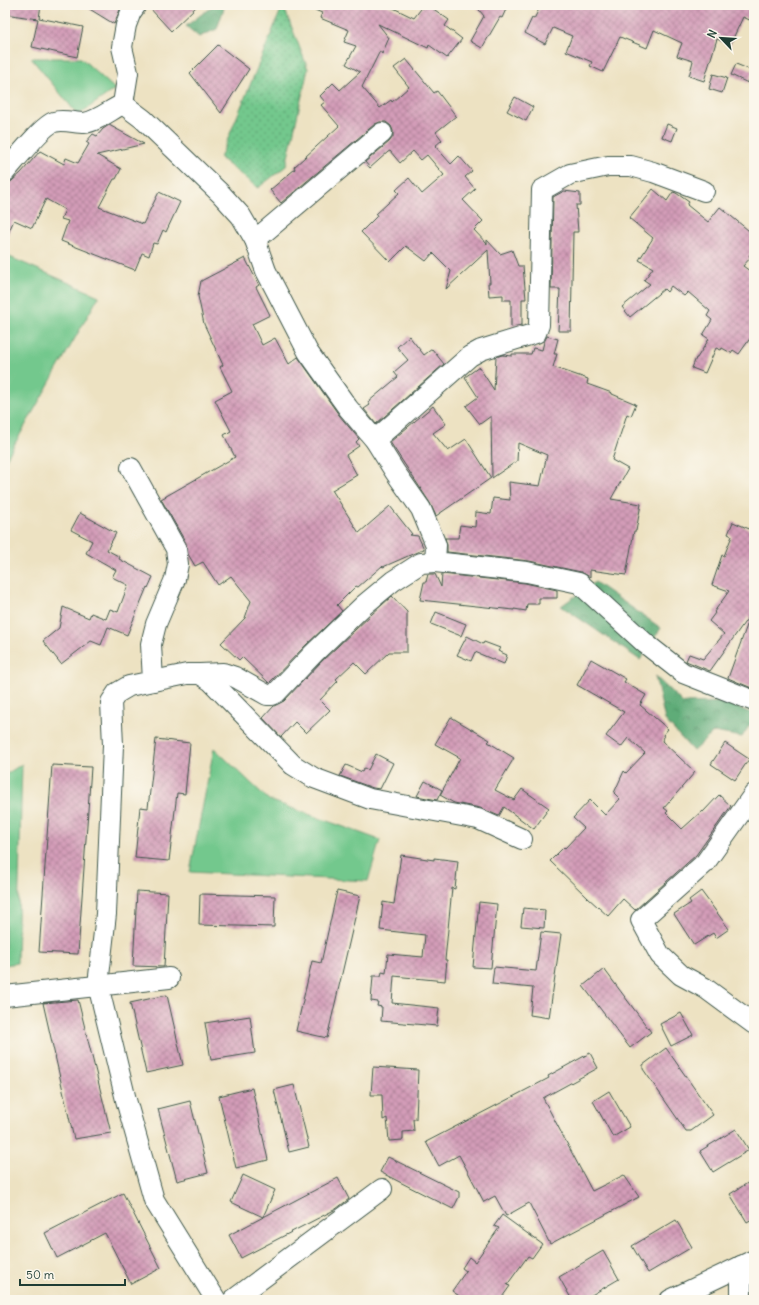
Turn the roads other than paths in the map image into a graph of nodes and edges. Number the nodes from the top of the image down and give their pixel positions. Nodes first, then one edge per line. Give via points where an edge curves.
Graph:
1 (136, 5) edge
2 (123, 104) junction
3 (382, 133) dead end
4 (5, 172) edge
5 (704, 191) dead end
6 (255, 240) junction
7 (375, 440) junction
8 (131, 468) dead end
9 (435, 562) junction
10 (200, 674) junction
11 (153, 681) junction
12 (754, 701) edge
13 (754, 794) edge
14 (522, 839) dead end
15 (169, 978) dead end
16 (98, 985) junction
17 (5, 996) edge
18 (754, 1024) edge
19 (382, 1189) dead end
20 (747, 1263) edge
21 (677, 1299) edge
22 (216, 1300) edge
23 (233, 1300) edge
24 (741, 1300) edge

1 - 2 street via 126,25 122,47 128,73
2 - 4 street via 86,123 52,122
2 - 6 street via 143,119 221,194 241,216
3 - 6 street
5 - 7 street via 630,166 608,166 570,174 542,190 539,325 536,333 481,350 470,356
6 - 7 street via 266,271 308,352 348,408
7 - 9 street via 421,509 436,545
8 - 11 street via 176,549 178,564 151,644
9 - 10 street via 421,563 393,581 364,605 272,695 267,695 223,673
9 - 12 street via 527,572 579,583 646,644 683,673
10 - 11 street
10 - 14 street via 211,681 293,765 314,778 370,799 478,819
11 - 16 street via 129,686 117,693 111,702 113,745 106,914
13 - 18 street via 705,863 641,920 660,955 681,975 705,988
15 - 16 street
16 - 17 street
16 - 22 street via 154,1200
19 - 23 street
20 - 21 street
20 - 24 street

